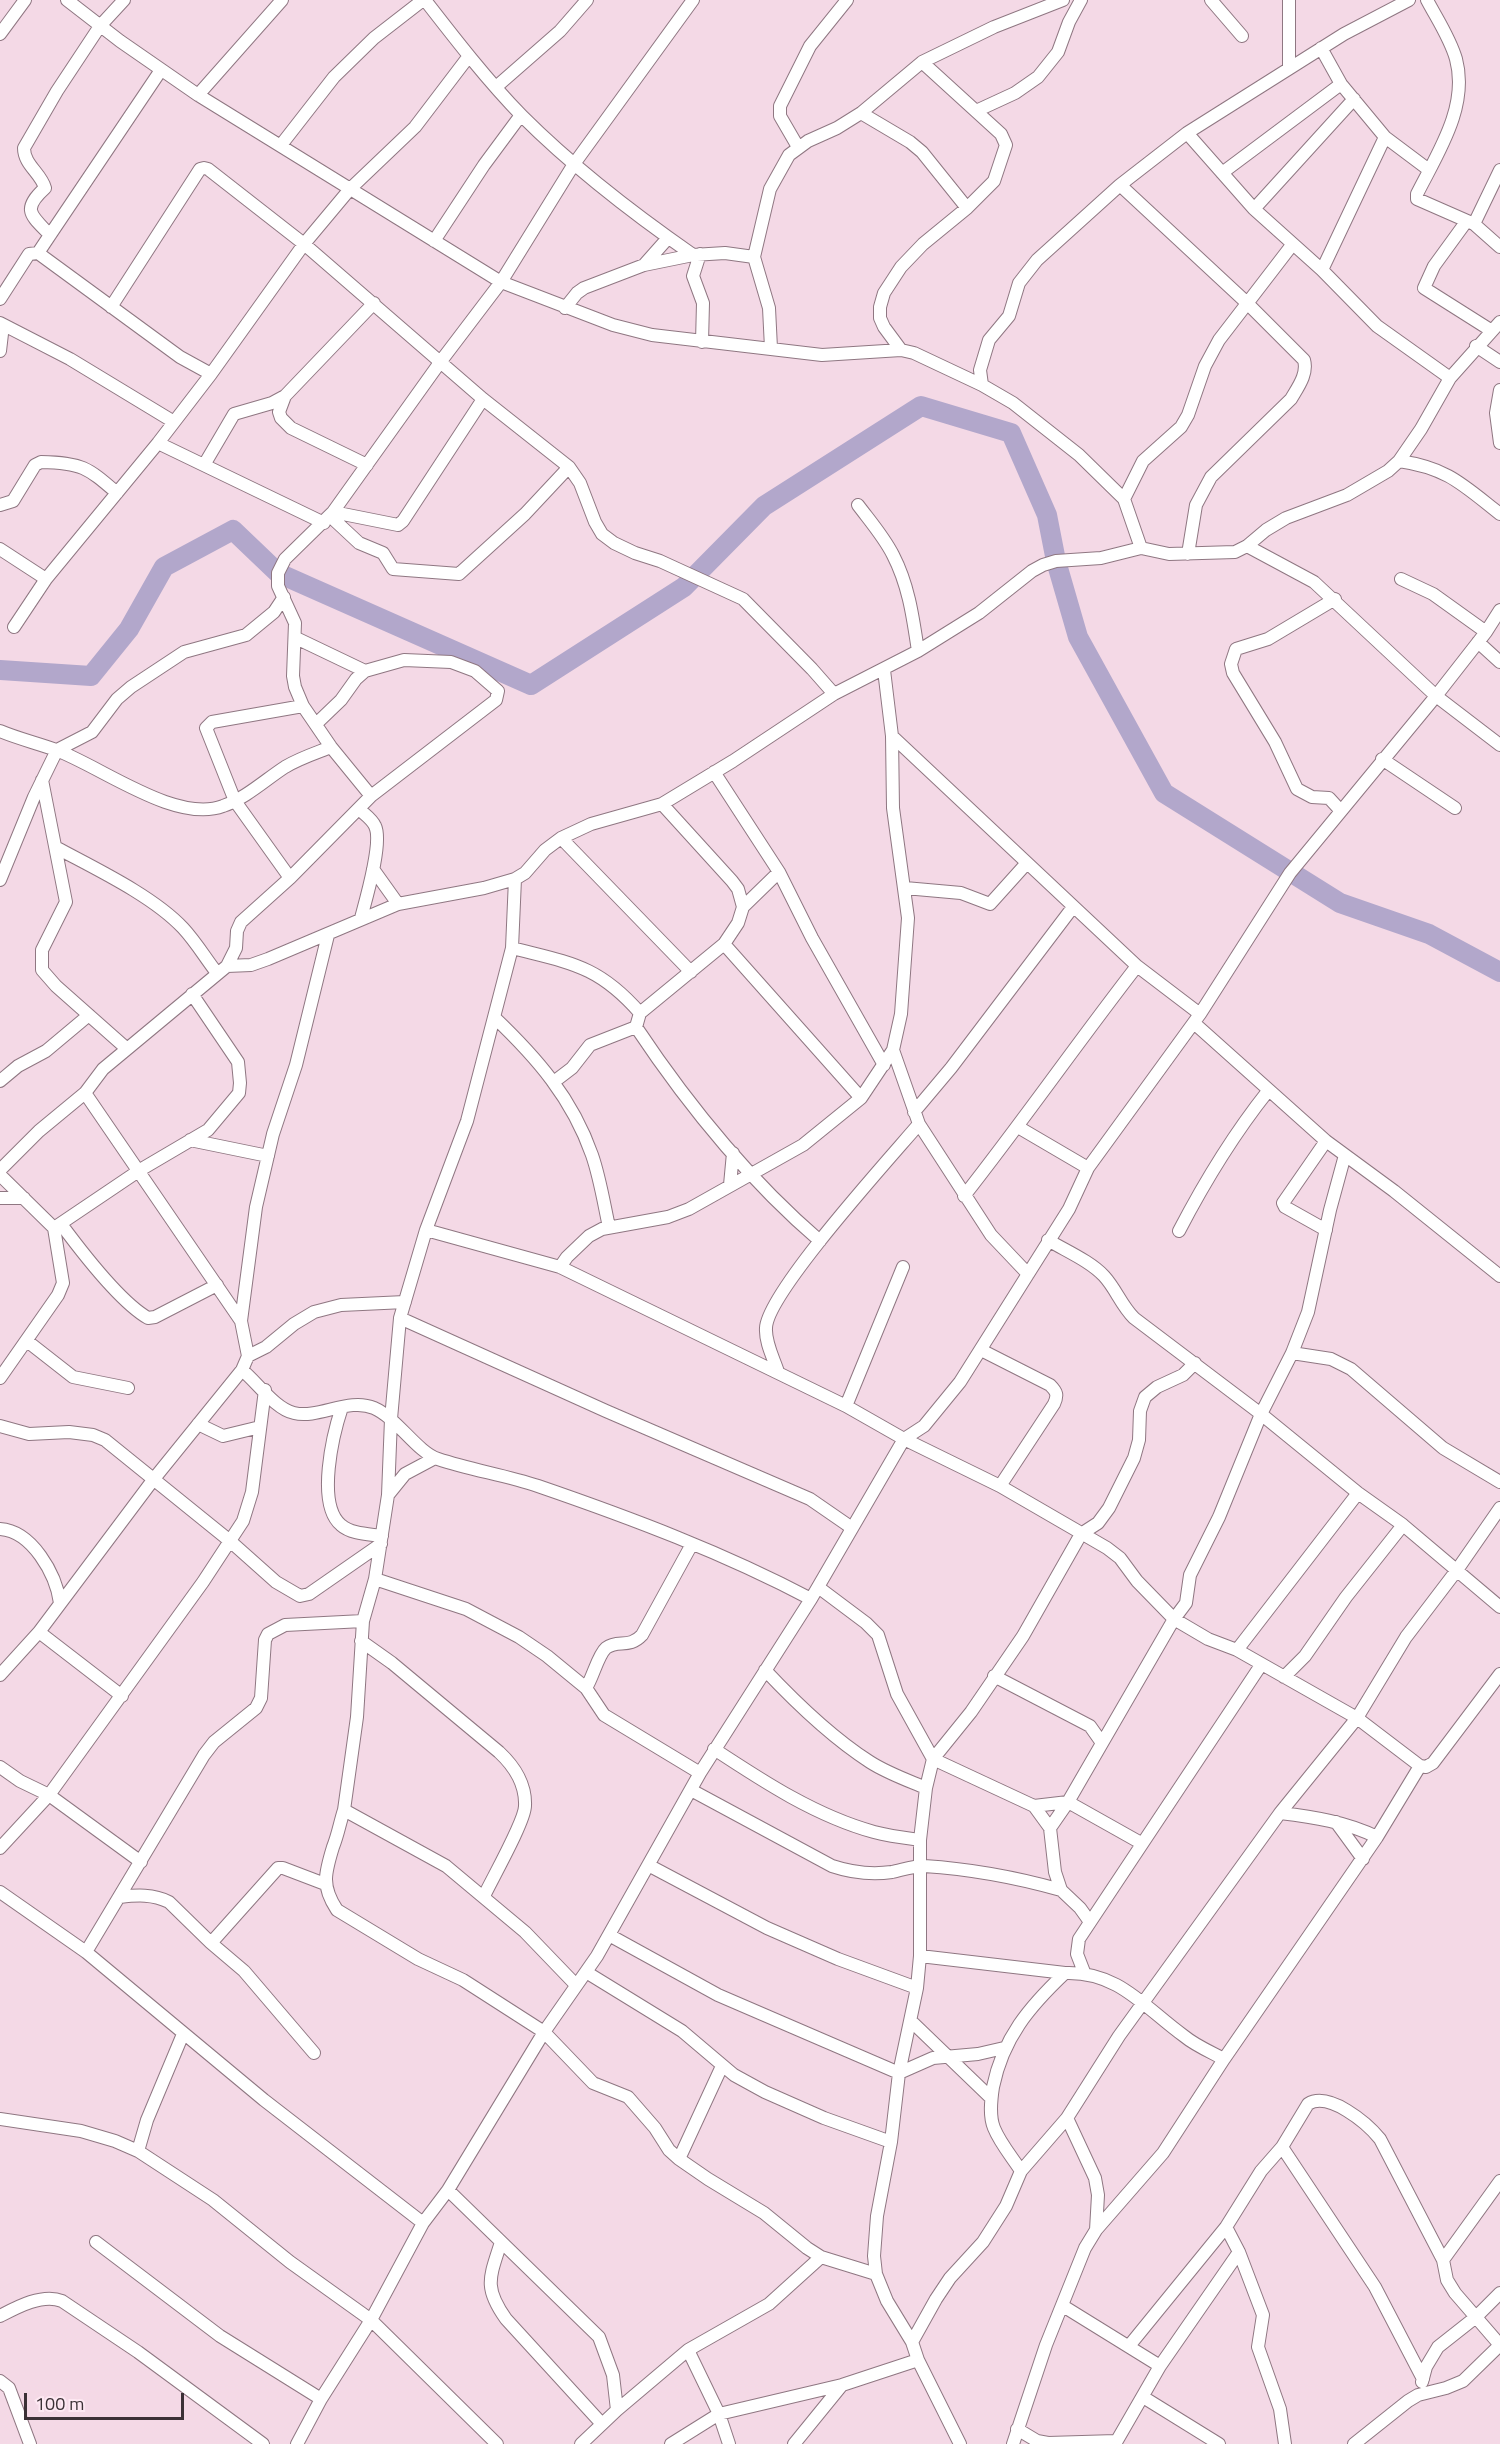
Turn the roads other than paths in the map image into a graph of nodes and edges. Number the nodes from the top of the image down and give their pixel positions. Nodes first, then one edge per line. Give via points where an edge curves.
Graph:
1 (25, 0) edge
2 (67, 0) edge
3 (124, 0) edge
4 (282, 0) edge
5 (424, 0) edge
6 (587, 0) edge
7 (693, 0) edge
8 (847, 0) edge
9 (1063, 0) edge
10 (1082, 0) edge
11 (1211, 0) edge
12 (1289, 0) edge
13 (1409, 0) edge
14 (1427, 0) edge
15 (100, 26) junction
16 (0, 34) edge
17 (1242, 36) dead end
18 (1321, 48) junction
19 (469, 56) junction
20 (922, 62) junction
21 (1289, 68) junction
22 (161, 70) junction
23 (1341, 84) junction
24 (496, 87) junction
25 (198, 95) junction
26 (1354, 99) junction
27 (976, 111) junction
28 (861, 113) junction
29 (521, 115) junction
30 (1187, 133) junction
31 (1385, 137) junction
32 (280, 145) junction
33 (798, 147) junction
34 (574, 164) junction
35 (1429, 170) junction
36 (1500, 170) edge
37 (1222, 173) junction
38 (1120, 185) junction
39 (350, 189) junction
40 (967, 208) junction
41 (1254, 209) junction
42 (1470, 223) junction
43 (50, 235) junction
44 (668, 238) junction
45 (434, 241) junction
46 (304, 243) junction
47 (1292, 245) junction
48 (1500, 247) edge
49 (38, 253) junction
50 (697, 254) junction
51 (754, 257) junction
52 (644, 265) junction
53 (1322, 270) junction
54 (501, 282) junction
55 (0, 299) edge
56 (374, 303) junction
57 (1247, 303) junction
58 (111, 307) junction
59 (565, 308) junction
60 (1, 324) edge
61 (1496, 326) edge
62 (702, 342) junction
63 (1476, 346) junction
64 (771, 348) junction
65 (901, 350) junction
66 (0, 351) edge
67 (441, 361) junction
68 (1500, 362) edge
69 (211, 374) junction
70 (1450, 378) junction
71 (982, 385) junction
72 (1500, 390) edge
73 (285, 396) junction
74 (483, 399) junction
75 (174, 422) junction
76 (158, 443) junction
77 (1500, 443) edge
78 (1398, 461) junction
79 (204, 465) junction
80 (367, 465) junction
81 (569, 468) junction
82 (117, 493) junction
83 (1124, 499) junction
84 (0, 505) edge
85 (858, 505) dead end
86 (1500, 514) edge
87 (349, 515) junction
88 (329, 517) junction
89 (354, 538) junction
90 (1247, 546) junction
91 (1141, 548) junction
92 (0, 549) edge
93 (1188, 554) junction
94 (46, 579) junction
95 (1401, 579) dead end
96 (284, 597) junction
97 (1335, 599) junction
98 (1500, 610) edge
99 (14, 627) dead end
100 (1482, 637) junction
101 (296, 639) junction
102 (918, 651) junction
103 (1500, 662) edge
104 (884, 670) junction
105 (365, 671) junction
106 (834, 694) junction
107 (1436, 696) junction
108 (303, 706) junction
109 (316, 724) junction
110 (0, 731) edge
111 (892, 736) junction
112 (1500, 745) edge
113 (331, 747) junction
114 (57, 750) junction
115 (1382, 759) junction
116 (714, 772) junction
117 (42, 778) junction
118 (371, 796) junction
119 (235, 801) junction
120 (662, 804) junction
121 (1455, 807) dead end
122 (359, 809) junction
123 (1340, 810) junction
124 (561, 838) junction
125 (57, 848) junction
126 (1026, 864) junction
127 (373, 869) junction
128 (779, 872) junction
129 (290, 878) junction
130 (515, 879) junction
131 (0, 880) edge
132 (905, 888) junction
133 (398, 904) junction
134 (1073, 907) junction
135 (743, 908) junction
136 (361, 918) junction
137 (328, 934) junction
138 (724, 944) junction
139 (512, 948) junction
140 (1137, 966) junction
141 (222, 970) junction
142 (691, 972) junction
143 (192, 994) junction
144 (640, 1013) junction
145 (89, 1015) junction
146 (494, 1017) junction
147 (1197, 1018) junction
148 (636, 1027) junction
149 (126, 1048) junction
150 (893, 1050) junction
151 (884, 1065) junction
152 (0, 1081) edge
153 (555, 1081) junction
154 (1268, 1091) junction
155 (85, 1093) junction
156 (861, 1098) junction
157 (916, 1118) junction
158 (1018, 1127) junction
159 (190, 1140) junction
160 (1326, 1141) junction
161 (733, 1153) junction
162 (1345, 1155) junction
163 (268, 1156) junction
164 (1088, 1168) junction
165 (0, 1170) edge
166 (140, 1170) junction
167 (0, 1175) edge
168 (752, 1175) junction
169 (730, 1185) junction
170 (964, 1196) junction
171 (0, 1198) edge
172 (24, 1198) junction
173 (58, 1226) junction
174 (609, 1227) junction
175 (426, 1230) junction
176 (1326, 1230) junction
177 (1179, 1231) dead end
178 (820, 1240) junction
179 (1048, 1240) junction
180 (903, 1267) dead end
181 (560, 1268) junction
182 (1028, 1274) junction
183 (1500, 1276) edge
184 (217, 1285) junction
185 (405, 1302) junction
186 (400, 1318) junction
187 (241, 1321) junction
188 (27, 1341) junction
189 (981, 1350) junction
190 (1292, 1353) junction
191 (248, 1356) junction
192 (1195, 1363) junction
193 (243, 1370) junction
194 (778, 1372) junction
195 (0, 1378) edge
196 (128, 1388) dead end
197 (265, 1390) junction
198 (846, 1406) junction
199 (342, 1407) junction
200 (1260, 1413) junction
201 (391, 1419) junction
202 (198, 1424) junction
203 (0, 1426) edge
204 (260, 1427) junction
205 (904, 1439) junction
206 (435, 1458) junction
207 (153, 1480) junction
208 (1500, 1482) edge
209 (1000, 1486) junction
210 (1358, 1493) junction
211 (388, 1495) junction
212 (1500, 1508) edge
213 (1403, 1525) junction
214 (852, 1528) junction
215 (0, 1529) edge
216 (1081, 1534) junction
217 (381, 1540) junction
218 (230, 1541) junction
219 (692, 1544) junction
220 (1457, 1570) junction
221 (375, 1579) junction
222 (818, 1587) junction
223 (811, 1599) junction
224 (60, 1603) junction
225 (1500, 1607) edge
226 (1174, 1619) junction
227 (363, 1621) junction
228 (39, 1632) junction
229 (361, 1641) junction
230 (1237, 1650) junction
231 (1261, 1665) junction
232 (765, 1670) junction
233 (1500, 1674) edge
234 (0, 1675) edge
235 (994, 1676) junction
236 (1284, 1677) junction
237 (586, 1688) junction
238 (122, 1696) junction
239 (1357, 1718) junction
240 (1102, 1743) junction
241 (714, 1749) junction
242 (933, 1759) junction
243 (1420, 1766) junction
244 (0, 1767) edge
245 (700, 1773) junction
246 (926, 1788) junction
247 (691, 1790) junction
248 (49, 1795) junction
249 (1068, 1802) junction
250 (1034, 1806) junction
251 (344, 1810) junction
252 (1280, 1813) junction
253 (1336, 1822) junction
254 (1050, 1828) junction
255 (1377, 1837) junction
256 (920, 1840) junction
257 (1141, 1843) junction
258 (0, 1848) edge
259 (1363, 1859) junction
260 (141, 1863) junction
261 (650, 1866) junction
262 (921, 1866) junction
263 (325, 1884) junction
264 (1061, 1890) junction
265 (0, 1892) edge
266 (484, 1896) junction
267 (120, 1897) junction
268 (1090, 1922) junction
269 (609, 1935) junction
270 (211, 1943) junction
271 (86, 1952) junction
272 (920, 1956) junction
273 (586, 1972) junction
274 (1065, 1972) junction
275 (1084, 1972) junction
276 (576, 1985) junction
277 (917, 1988) junction
278 (1143, 2002) junction
279 (911, 2021) junction
280 (544, 2032) junction
281 (183, 2034) junction
282 (1004, 2048) junction
283 (314, 2053) dead end
284 (948, 2057) junction
285 (1224, 2059) junction
286 (722, 2066) junction
287 (899, 2073) junction
288 (991, 2098) junction
289 (1067, 2118) junction
290 (0, 2119) edge
291 (891, 2142) junction
292 (1282, 2147) junction
293 (138, 2151) junction
294 (679, 2159) junction
295 (1021, 2171) junction
296 (1500, 2181) edge
297 (448, 2190) junction
298 (423, 2223) junction
299 (1226, 2227) junction
300 (1096, 2230) junction
301 (96, 2242) dead end
302 (501, 2242) junction
303 (1239, 2252) junction
304 (821, 2257) junction
305 (1443, 2260) junction
306 (876, 2274) junction
307 (1500, 2293) edge
308 (1063, 2306) junction
309 (0, 2316) edge
310 (1476, 2317) junction
311 (371, 2320) junction
312 (912, 2342) junction
313 (1129, 2346) junction
314 (688, 2350) junction
315 (918, 2360) junction
316 (1160, 2366) junction
317 (1423, 2379) junction
318 (0, 2381) edge
319 (842, 2385) junction
320 (1418, 2395) junction
321 (1143, 2397) junction
322 (321, 2399) junction
323 (617, 2410) junction
324 (719, 2414) junction
325 (602, 2424) junction
326 (1017, 2429) junction
327 (958, 2443) edge
328 (1082, 2443) edge
329 (1115, 2443) edge
330 (30, 2444) edge
331 (263, 2444) edge
332 (297, 2444) edge
333 (497, 2444) edge
334 (581, 2444) edge
335 (671, 2444) edge
336 (729, 2444) edge
337 (794, 2444) edge
338 (1013, 2444) edge
339 (1219, 2444) edge
340 (1285, 2444) edge
341 (1354, 2444) edge

1 - 16 street
2 - 15 street
3 - 15 street
4 - 25 street
5 - 19 street
5 - 32 street via 374,38 334,77
6 - 24 street via 560,31
7 - 34 street
8 - 33 street via 810,46 780,106 780,116
9 - 20 street via 994,27
10 - 27 street via 1058,52 1038,78
11 - 17 street
12 - 21 street
13 - 18 street
14 - 35 street via 1449,41 1458,73 1450,129
15 - 22 street
15 - 43 street via 24,148 31,169 45,188 30,206 36,220
18 - 21 street
18 - 23 street
19 - 24 street
19 - 39 street via 415,128
20 - 27 street
20 - 28 street
21 - 30 street
22 - 25 street
22 - 43 street
23 - 26 street
23 - 37 street
24 - 29 street
25 - 32 street
26 - 31 street
26 - 41 street
27 - 40 street via 1001,134 1006,145 994,181
28 - 33 street
28 - 40 street via 922,152
29 - 34 street
29 - 45 street
30 - 37 street
30 - 38 street
31 - 35 street
31 - 53 street
32 - 39 street
33 - 51 street via 782,165 770,189
34 - 44 street
34 - 54 street
35 - 42 street via 1417,199
36 - 42 street
37 - 41 street
38 - 57 street
38 - 71 street via 1036,260 1019,282 1009,316 989,340 981,369
39 - 45 street
39 - 46 street
40 - 65 street via 922,244 884,294 880,318
41 - 47 street
42 - 48 street
42 - 61 street via 1434,266 1424,288
43 - 49 street
44 - 50 street
44 - 52 street
45 - 54 street
46 - 56 street
46 - 58 street via 204,168
46 - 69 street
47 - 53 street
47 - 57 street
49 - 55 street via 29,254
49 - 58 street
50 - 51 street
50 - 52 street
50 - 62 street via 693,276 703,303
51 - 64 street via 769,308
52 - 59 street via 584,288
53 - 70 street via 1377,326
54 - 59 street
54 - 67 street
56 - 67 street
56 - 73 street
57 - 83 street via 1205,366 1181,427 1143,461
57 - 93 street via 1304,360 1305,372 1291,399 1219,468 1203,490 1196,505
58 - 69 street via 180,357
59 - 62 street via 652,335
60 - 66 street
60 - 75 street via 70,359
61 - 63 street
62 - 64 street
63 - 68 street
63 - 70 street
64 - 65 street via 838,355
65 - 71 street
67 - 74 street
67 - 80 street
69 - 75 street
70 - 78 street
71 - 83 street via 1079,455
72 - 77 street via 1496,413
73 - 79 street via 234,414
73 - 80 street via 279,412 291,428
74 - 81 street
74 - 87 street via 403,521 394,525
75 - 76 street
76 - 79 street
76 - 82 street
78 - 86 street via 1440,470
78 - 90 street via 1347,495 1286,518
79 - 88 street
80 - 88 street
81 - 89 street via 459,574 393,569 383,554
81 - 106 street via 580,483 602,534 634,553 743,599
82 - 84 street via 81,466 41,462 35,465 13,501
82 - 94 street
83 - 91 street
85 - 102 street via 902,573
87 - 88 street
87 - 89 street
88 - 89 street
88 - 96 street via 285,559 278,573 278,586
90 - 93 street via 1235,552
90 - 97 street via 1295,570
91 - 93 street
91 - 102 street via 1101,558 1043,565 979,613
92 - 94 street
94 - 99 street
95 - 100 street via 1433,594
96 - 101 street via 295,622
96 - 114 street via 274,612 246,635 184,652 131,687 92,732
97 - 107 street
97 - 123 street via 1268,639 1236,649 1231,664 1297,789 1312,797 1329,798
98 - 100 street
100 - 103 street
100 - 107 street
101 - 105 street
101 - 108 street via 293,676
102 - 104 street
104 - 106 street
104 - 111 street
105 - 109 street
105 - 118 street via 404,660 451,662 475,671 498,692 496,700
106 - 116 street
107 - 112 street
107 - 115 street
108 - 109 street
108 - 119 street via 208,724 207,734
109 - 113 street
110 - 114 street
111 - 126 street
111 - 132 street via 893,807
113 - 118 street
113 - 119 street via 285,767
114 - 117 street
114 - 119 street via 134,789 179,806 220,807
115 - 121 street
115 - 123 street
116 - 120 street
116 - 128 street
117 - 125 street
117 - 131 street
118 - 122 street
119 - 129 street
120 - 124 street via 591,824
120 - 135 street via 732,881
122 - 127 street via 376,828
122 - 129 street
123 - 147 street via 1290,873
124 - 130 street
124 - 142 street
125 - 141 street via 126,885 168,916
125 - 145 street via 66,902 42,950 42,970
126 - 132 street via 990,904 961,893
126 - 134 street
127 - 133 street
127 - 136 street
128 - 135 street
128 - 151 street
129 - 141 street via 241,922 237,948
130 - 133 street
130 - 139 street
132 - 150 street via 908,918 904,976
133 - 136 street
134 - 140 street
134 - 157 street
135 - 138 street
136 - 137 street
137 - 141 street via 251,965
137 - 163 street via 296,1065
138 - 142 street
138 - 156 street
139 - 144 street via 586,968 613,985
139 - 146 street
140 - 147 street
140 - 158 street
141 - 143 street
142 - 144 street
143 - 149 street
143 - 159 street via 238,1062 240,1083 239,1093 224,1112 208,1130
144 - 148 street
145 - 149 street
145 - 152 street via 46,1051
146 - 153 street
146 - 175 street via 467,1122
147 - 154 street
147 - 164 street
148 - 153 street via 590,1045 572,1068
148 - 161 street
149 - 155 street via 103,1068
150 - 151 street
150 - 157 street
151 - 156 street
153 - 174 street via 593,1157
154 - 160 street
154 - 177 street via 1234,1134
155 - 165 street
155 - 166 street
156 - 168 street via 803,1144
157 - 170 street
157 - 178 street
158 - 164 street
158 - 170 street
159 - 163 street
159 - 166 street
160 - 162 street
160 - 176 street via 1283,1203 1285,1208
161 - 168 street
161 - 169 street
162 - 176 street
162 - 183 street
163 - 187 street via 256,1207
164 - 179 street via 1069,1209
166 - 173 street
166 - 184 street
167 - 172 street
168 - 169 street
168 - 178 street via 786,1212
169 - 174 street via 668,1217
170 - 182 street via 991,1235
171 - 172 street
172 - 173 street
173 - 184 street via 148,1318
173 - 188 street via 62,1288
174 - 181 street via 584,1240
175 - 181 street
175 - 185 street
176 - 190 street via 1308,1312
178 - 194 street via 781,1296 765,1327
179 - 182 street
179 - 192 street via 1103,1274 1124,1309
180 - 198 street
181 - 194 street
182 - 189 street
184 - 187 street
185 - 186 street
185 - 191 street via 341,1305 314,1312
186 - 201 street
186 - 214 street via 810,1498
187 - 191 street
188 - 195 street
188 - 196 street via 73,1377
189 - 205 street via 924,1426
189 - 209 street via 1050,1385 1057,1397
190 - 200 street
190 - 208 street via 1331,1359 1351,1369 1443,1448
191 - 193 street
192 - 200 street
192 - 216 street via 1183,1375 1145,1397 1134,1458 1109,1508 1098,1523
193 - 197 street
193 - 202 street
194 - 198 street
197 - 199 street via 278,1405 294,1413
197 - 204 street
198 - 205 street
199 - 201 street via 374,1407
199 - 217 street via 330,1463 331,1504 342,1526
200 - 210 street
200 - 226 street via 1219,1517 1190,1575 1186,1603
201 - 206 street
201 - 211 street
202 - 204 street via 223,1436
202 - 207 street
203 - 207 street via 29,1434 69,1432 105,1440
204 - 218 street via 250,1502
205 - 209 street
205 - 214 street
206 - 211 street via 405,1474
206 - 219 street via 538,1486
207 - 218 street
207 - 224 street
209 - 216 street
210 - 213 street
210 - 230 street
211 - 217 street
212 - 220 street
213 - 220 street
213 - 236 street via 1305,1656
214 - 222 street
215 - 224 street via 19,1534 31,1546 53,1577
216 - 226 street via 1120,1558
216 - 235 street via 1034,1619
217 - 218 street via 309,1594 300,1596 276,1582
217 - 221 street
218 - 238 street
219 - 223 street via 744,1564
219 - 237 street via 642,1635 629,1644 615,1644 604,1650
220 - 225 street
220 - 239 street via 1406,1637
221 - 227 street
221 - 237 street via 492,1622 547,1656
222 - 223 street
222 - 242 street via 878,1635 897,1694
223 - 232 street
224 - 228 street
226 - 230 street
226 - 240 street
227 - 229 street
227 - 260 street via 285,1624 268,1634 261,1698 256,1708 204,1755
228 - 234 street
228 - 238 street
229 - 251 street via 357,1717
229 - 266 street via 492,1745 517,1775 525,1810
230 - 231 street
231 - 236 street
231 - 257 street
232 - 241 street
232 - 246 street via 850,1749 872,1764
233 - 243 street via 1433,1763
235 - 240 street via 1090,1726
235 - 242 street
236 - 239 street
237 - 245 street via 604,1715
238 - 248 street
239 - 243 street
239 - 252 street
240 - 249 street
241 - 245 street
241 - 256 street via 772,1787 847,1823 875,1833
242 - 246 street
242 - 250 street
243 - 255 street
244 - 248 street
245 - 247 street
246 - 256 street
247 - 261 street
247 - 262 street via 832,1866 865,1874
248 - 258 street
248 - 260 street
249 - 250 street
249 - 254 street
249 - 257 street
250 - 254 street
251 - 263 street via 327,1864
251 - 266 street via 446,1866
252 - 253 street
252 - 278 street
253 - 255 street
253 - 259 street
254 - 264 street via 1054,1872
255 - 259 street
256 - 262 street
257 - 268 street
259 - 285 street
260 - 267 street
261 - 269 street
261 - 277 street via 767,1928
262 - 264 street via 1003,1875
262 - 272 street
263 - 270 street via 278,1868
263 - 280 street via 337,1910 418,1959 463,1980
264 - 268 street
265 - 271 street
266 - 276 street
267 - 270 street via 142,1896 169,1902
267 - 271 street
268 - 275 street via 1076,1947
269 - 273 street
269 - 287 street via 718,1995
270 - 283 street via 244,1971
271 - 281 street
272 - 274 street
272 - 277 street
273 - 276 street
273 - 286 street via 682,2031
274 - 275 street
274 - 282 street via 1033,2005
275 - 278 street via 1103,1977
276 - 280 street
277 - 279 street
278 - 285 street via 1184,2037
278 - 289 street
279 - 284 street
279 - 287 street
280 - 294 street via 593,2083 628,2097 637,2105
280 - 297 street
281 - 293 street
281 - 298 street
282 - 284 street
282 - 288 street
284 - 287 street via 924,2061
284 - 288 street
285 - 300 street via 1163,2153
286 - 291 street via 765,2092
286 - 294 street
287 - 291 street
288 - 295 street via 993,2128
289 - 295 street
289 - 300 street via 1095,2178
290 - 293 street via 81,2131
291 - 306 street via 877,2216
292 - 299 street via 1261,2171
292 - 305 street via 1308,2104 1315,2100 1340,2107 1371,2128
292 - 317 street via 1375,2287
293 - 311 street via 213,2200
294 - 304 street via 764,2213
295 - 312 street via 983,2242 950,2278
296 - 305 street
297 - 298 street
297 - 302 street
298 - 311 street
299 - 303 street
299 - 313 street
300 - 308 street
301 - 322 street via 220,2337
302 - 323 street via 599,2337 614,2375
302 - 325 street via 491,2274 494,2302
303 - 316 street
303 - 340 street via 1263,2315 1258,2347 1280,2409
304 - 306 street
304 - 314 street via 769,2304
305 - 310 street via 1447,2280
306 - 312 street
307 - 310 street
308 - 313 street
308 - 326 street
309 - 331 street via 19,2305 50,2299 62,2301
310 - 317 street via 1438,2348
310 - 320 street via 1500,2345 1463,2381
311 - 322 street
311 - 333 street
312 - 315 street
313 - 316 street
314 - 323 street
314 - 324 street
315 - 319 street
315 - 327 street
316 - 321 street
317 - 320 street
318 - 330 street via 9,2388
319 - 324 street
319 - 337 street
320 - 341 street
321 - 329 street
321 - 339 street
322 - 332 street
323 - 325 street
324 - 335 street
324 - 336 street
325 - 334 street
326 - 328 street via 1036,2441
326 - 338 street
328 - 329 street

